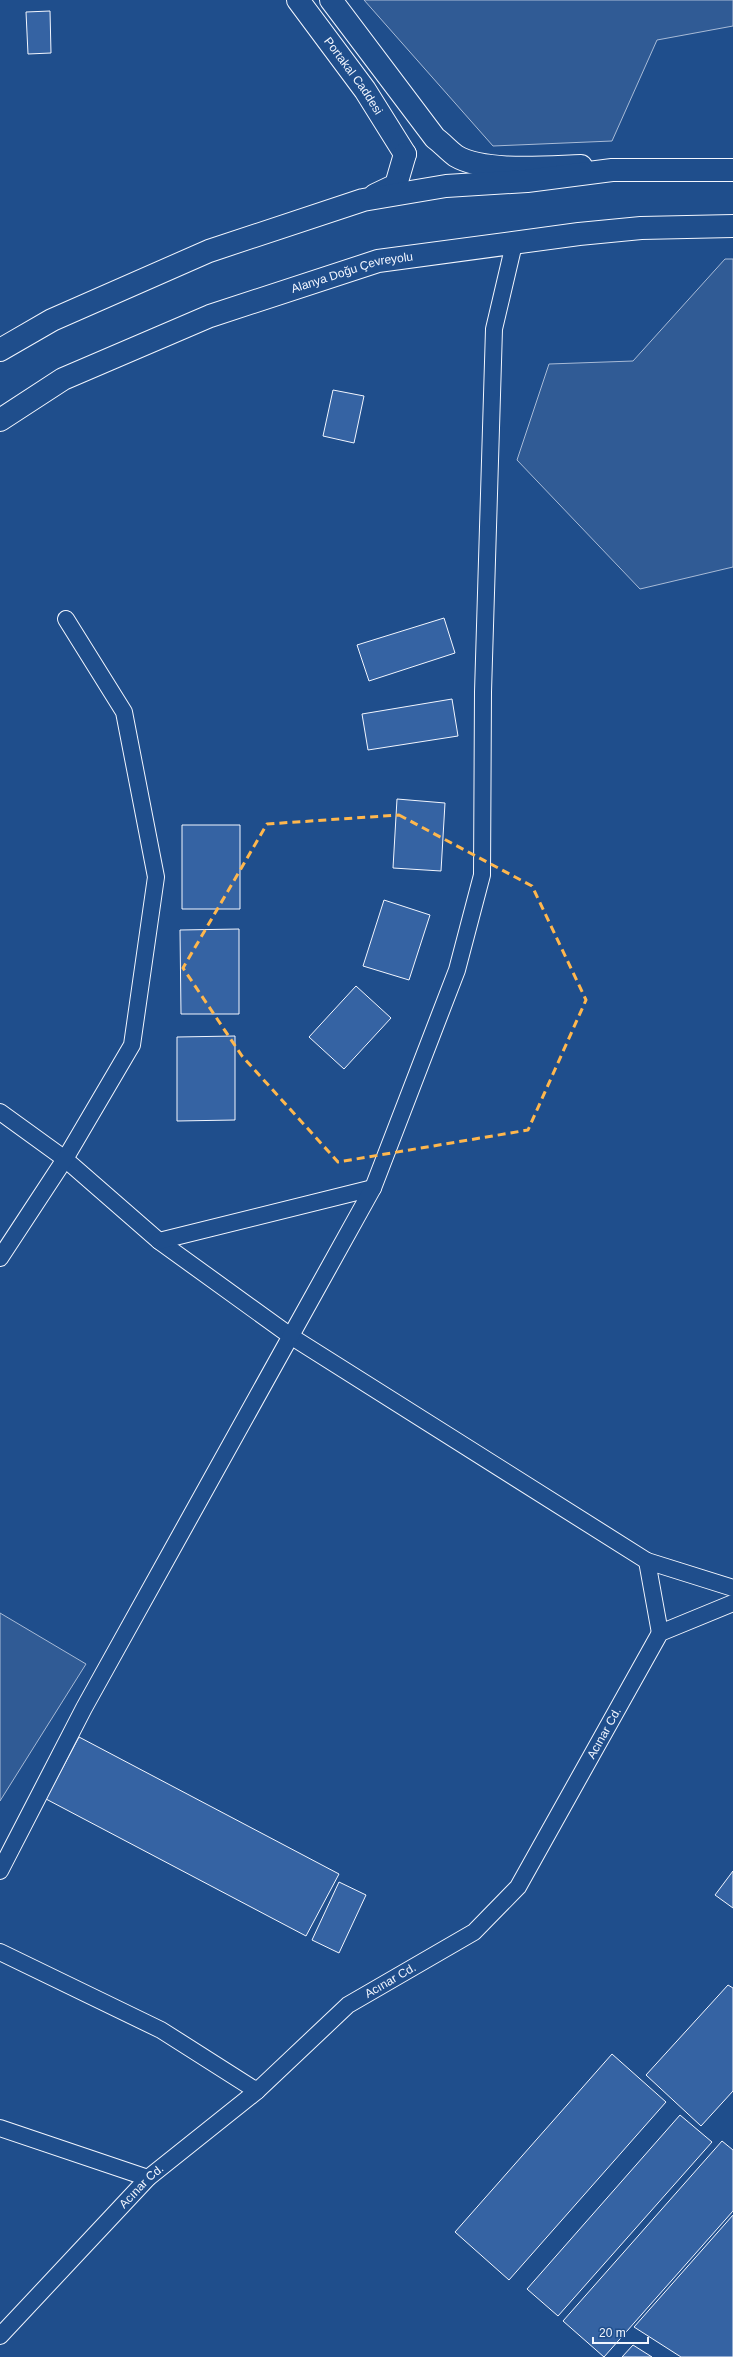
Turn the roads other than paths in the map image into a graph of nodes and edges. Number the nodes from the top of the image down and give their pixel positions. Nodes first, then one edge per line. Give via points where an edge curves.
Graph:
1 (298, 0) edge
2 (331, 0) edge
3 (612, 170) junction
4 (733, 170) edge
5 (363, 200) junction
6 (733, 226) edge
7 (514, 244) junction
8 (0, 350) edge
9 (0, 420) edge
10 (66, 619) dead end
11 (0, 1112) edge
12 (65, 1158) junction
13 (373, 1188) junction
14 (159, 1241) junction
15 (0, 1258) edge
16 (292, 1336) junction
17 (647, 1561) junction
18 (733, 1588) edge
19 (733, 1603) edge
20 (660, 1632) junction
21 (0, 1871) edge
22 (0, 1952) edge
23 (257, 2091) junction
24 (0, 2128) edge
25 (148, 2178) junction
26 (0, 2336) edge

1 - 5 main road, Portakal Caddesi via 365,90 405,154 396,185
2 - 3 main road via 435,138 456,156 481,164 525,167 585,166
3 - 4 main road
3 - 5 main road via 527,181 446,186
5 - 8 main road via 209,251 52,320
6 - 7 main road, Alanya Doğu Çevreyolu via 641,228
7 - 9 main road, Alanya Doğu Çevreyolu via 378,261 210,316 63,379
7 - 13 street via 494,329 483,692 482,875 457,970
10 - 12 street via 124,712 156,877 132,1046
11 - 12 street
12 - 14 street
12 - 15 street
13 - 14 street
13 - 16 street
14 - 16 street
16 - 17 street
16 - 21 street via 84,1708
17 - 18 street
17 - 20 street
19 - 20 street
20 - 23 street, Acınar Cd. via 518,1887 474,1932 348,2005
22 - 23 street via 161,2030
23 - 25 street, Acınar Cd.
24 - 25 street
25 - 26 street, Acınar Cd.

